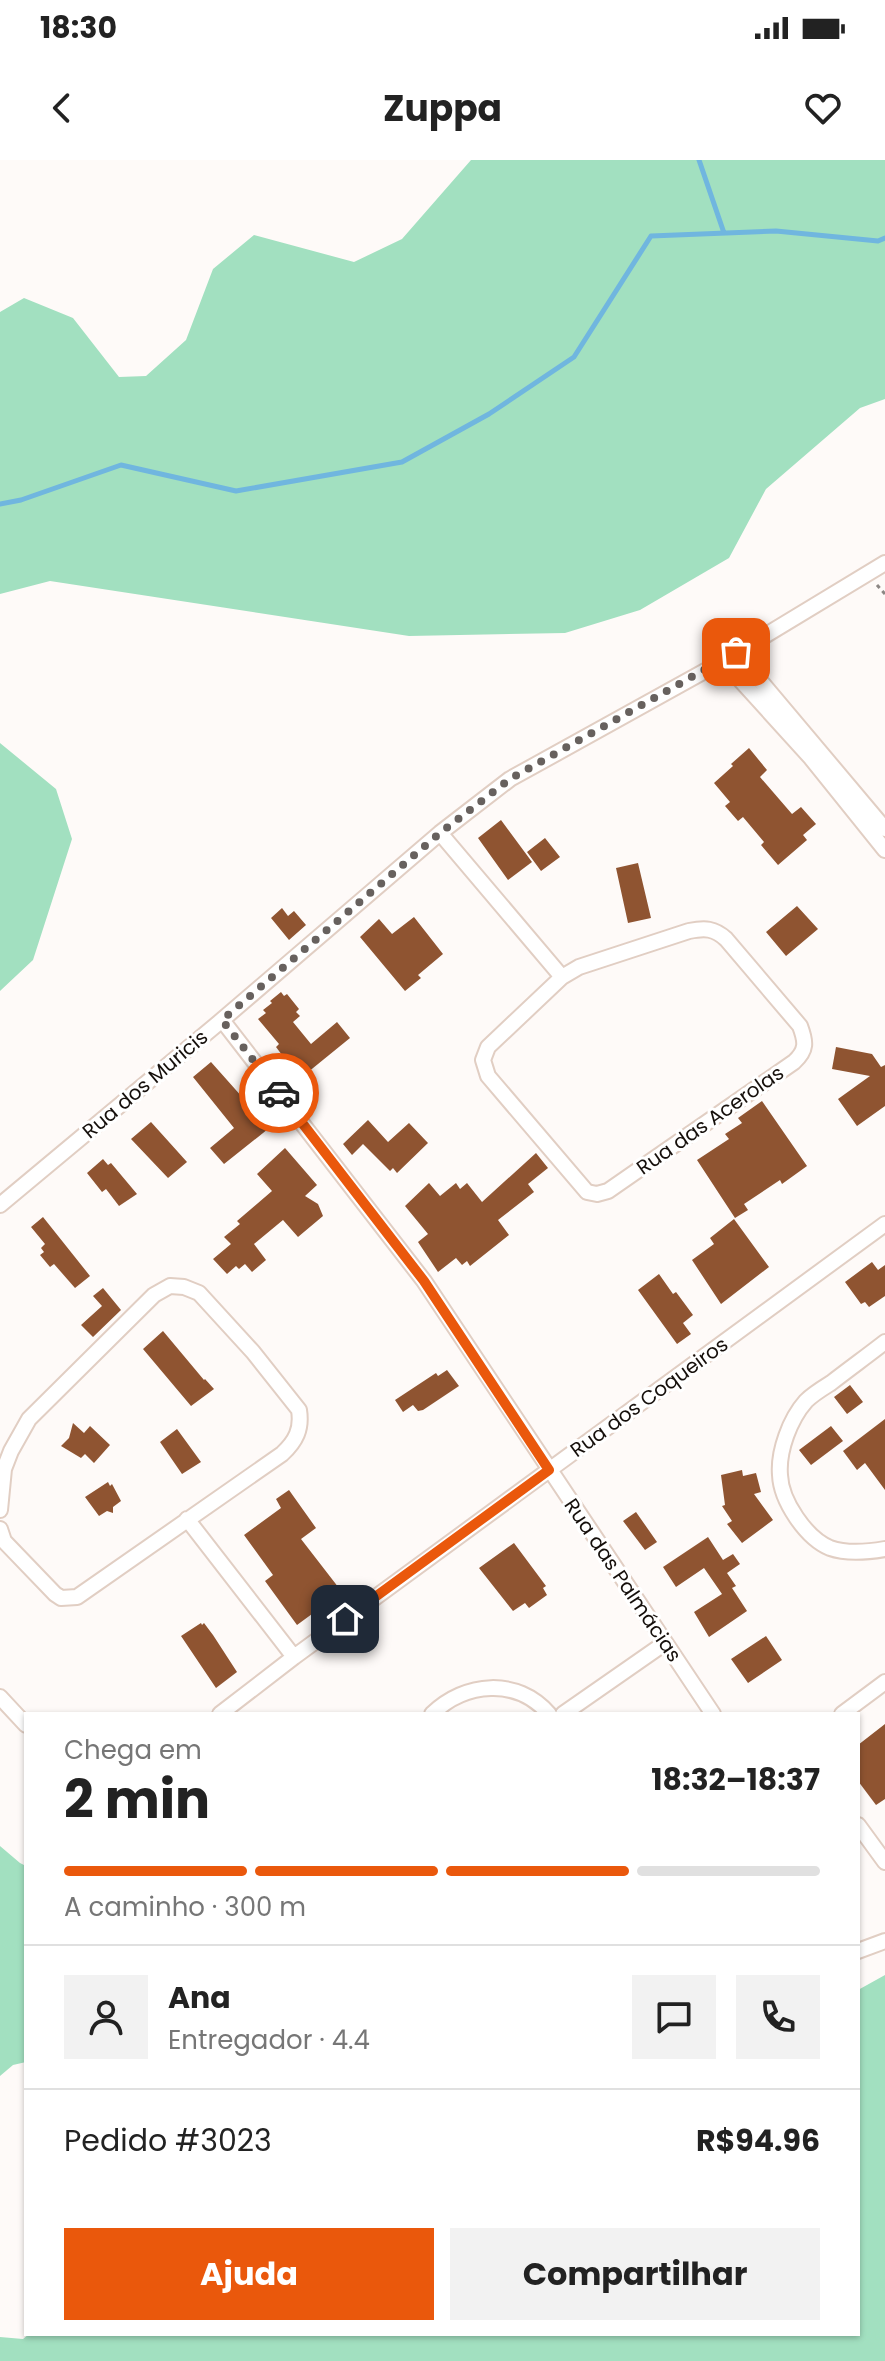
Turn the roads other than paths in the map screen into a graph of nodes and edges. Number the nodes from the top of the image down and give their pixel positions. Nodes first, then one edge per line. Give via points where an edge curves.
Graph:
1 (885, 563) edge
2 (730, 656) junction
3 (885, 829) edge
4 (440, 833) junction
5 (885, 850) edge
6 (562, 977) junction
7 (222, 1020) junction
8 (0, 1205) edge
9 (885, 1224) edge
10 (885, 1342) edge
11 (549, 1470) junction
12 (0, 1510) edge
13 (187, 1519) junction
14 (0, 1529) edge
15 (885, 1549) edge
16 (665, 1643) junction
17 (294, 1657) junction
18 (885, 1682) edge
19 (0, 1697) edge
20 (223, 1712) edge
21 (435, 1712) edge
22 (547, 1712) edge
23 (566, 1712) edge
24 (712, 1712) edge
25 (845, 1712) edge
26 (24, 1723) edge
27 (860, 1828) edge
28 (885, 1862) edge
29 (885, 1941) edge
30 (860, 1950) edge

1 - 2 street, Rua dos Muricis
2 - 3 street
2 - 4 street, Rua dos Muricis via 510,779
2 - 5 street
4 - 6 street
4 - 7 street, Rua dos Muricis
6 - 6 street, Rua das Acerolas via 689,931 715,930 800,1026 802,1054 608,1191 592,1194 484,1069 488,1047
7 - 8 street, Rua dos Muricis
7 - 11 street, Rua das Palmácias via 424,1281
9 - 11 street, Rua dos Coqueiros
10 - 15 street via 806,1401 787,1435 780,1476 798,1521 811,1536 846,1551
11 - 16 street, Rua das Palmácias
11 - 17 street, Rua dos Coqueiros
12 - 13 street via 4,1469 29,1419 154,1295 178,1286 199,1293 242,1340 299,1410 301,1422 293,1444 282,1454
13 - 14 street via 83,1593 68,1598 55,1594 4,1541
13 - 17 street
16 - 23 street
16 - 24 street, Rua das Palmácias
17 - 20 street, Rua dos Coqueiros
18 - 25 street
19 - 26 street
21 - 22 street via 455,1696 496,1687 523,1694
27 - 28 street
29 - 30 street

